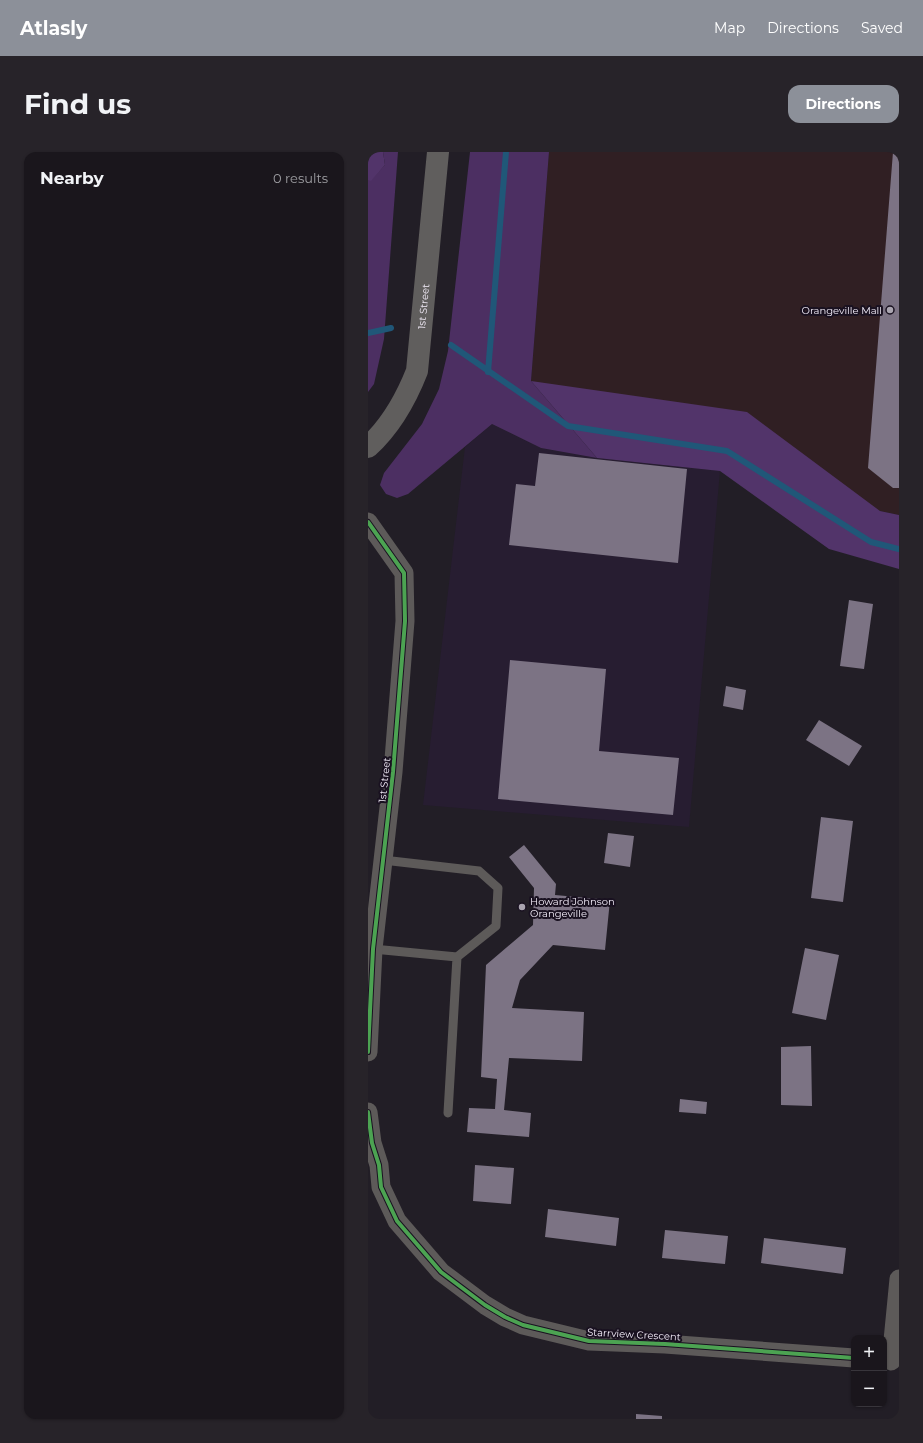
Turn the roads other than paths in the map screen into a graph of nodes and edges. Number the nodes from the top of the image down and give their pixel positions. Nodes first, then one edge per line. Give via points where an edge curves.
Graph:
1 (438, 152) edge
2 (368, 447) edge
3 (368, 522) edge
4 (383, 860) junction
5 (373, 949) junction
6 (457, 957) junction
7 (368, 1052) edge
8 (368, 1112) edge
9 (448, 1113) dead end
10 (899, 1279) edge
11 (851, 1358) edge
12 (892, 1362) edge

1 - 2 main road, 1st Street via 416,371 408,394 398,410
3 - 4 street, 1st Street via 397,561 405,580 404,629 393,772
4 - 5 street, 1st Street
4 - 6 lane via 479,871 498,888 496,926
5 - 6 lane
5 - 7 street, 1st Street
6 - 9 lane
8 - 11 street, Starrview Crescent via 381,1185 397,1221 441,1272 485,1305 523,1325 589,1340
10 - 12 street

